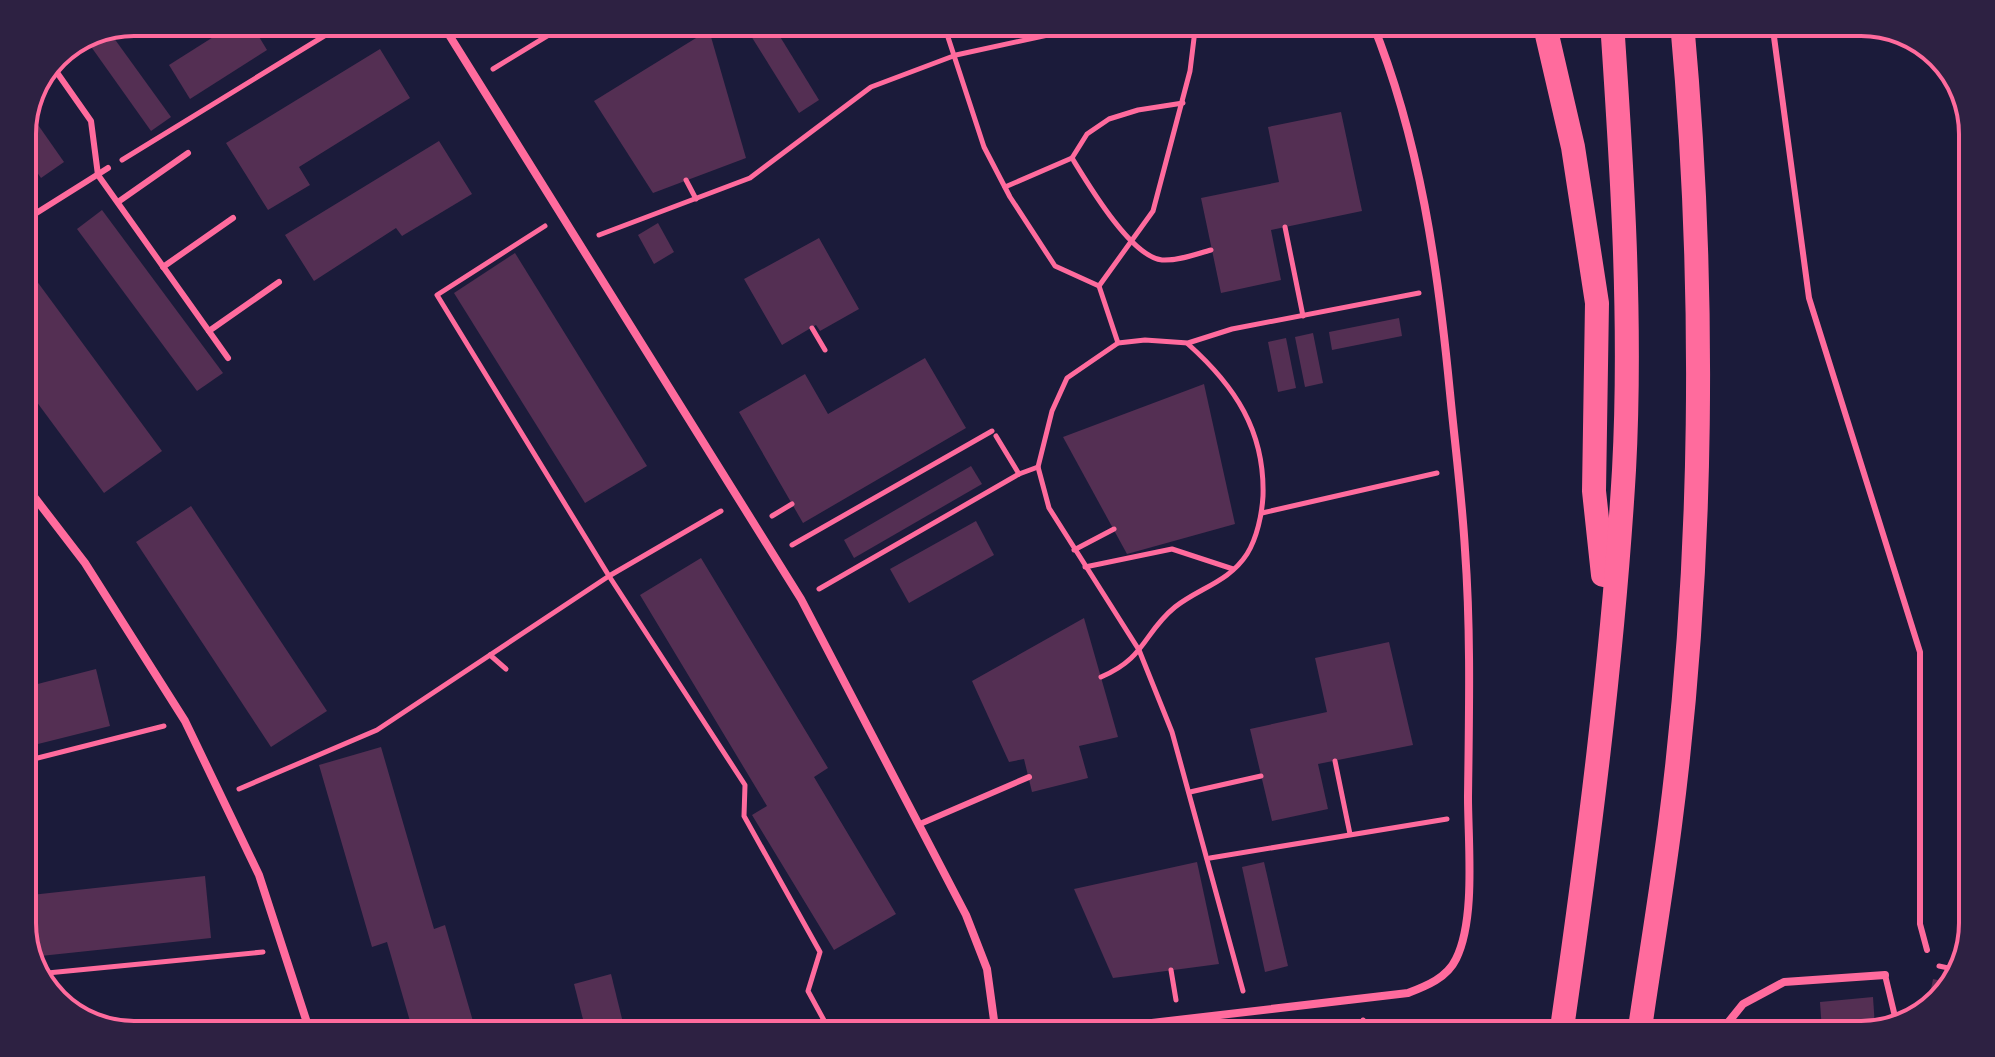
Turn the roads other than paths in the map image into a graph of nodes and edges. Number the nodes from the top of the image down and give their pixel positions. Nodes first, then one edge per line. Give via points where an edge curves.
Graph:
1 (450, 36) edge
2 (1376, 36) edge
3 (1547, 36) edge
4 (1613, 36) edge
5 (1683, 36) edge
6 (1774, 36) edge
7 (58, 73) edge
8 (188, 153) dead end
9 (108, 168) road end
10 (98, 175) junction
11 (118, 202) junction
12 (36, 213) edge
13 (233, 218) dead end
14 (163, 267) junction
15 (279, 282) dead end
16 (209, 331) junction
17 (228, 358) dead end
18 (36, 499) edge
19 (1609, 629) junction
20 (1029, 777) dead end
21 (920, 824) junction
22 (1927, 950) dead end
23 (1885, 975) joint
24 (1895, 1015) edge
25 (307, 1021) edge
26 (994, 1021) edge
27 (1163, 1021) edge
28 (1563, 1021) edge
29 (1641, 1021) edge
30 (1729, 1021) edge

1 - 21 street via 801,599
2 - 27 street via 1409,140 1440,289 1468,625 1463,941 1443,976 1408,993
3 - 19 highway via 1573,147 1597,303 1594,491
4 - 19 highway via 1624,265 1624,453
5 - 29 highway via 1694,255 1693,512 1670,825
6 - 22 lane via 1809,298 1920,652 1920,924
7 - 10 lane via 91,121
8 - 11 lane
9 - 10 lane
10 - 11 lane
10 - 12 lane
11 - 14 lane
13 - 14 lane
14 - 16 lane
15 - 16 lane
16 - 17 lane
18 - 25 street via 85,563 185,721 259,875
19 - 28 highway via 1584,881
20 - 21 lane
21 - 26 street via 979,944
23 - 24 lane
23 - 30 street via 1784,982 1743,1004

